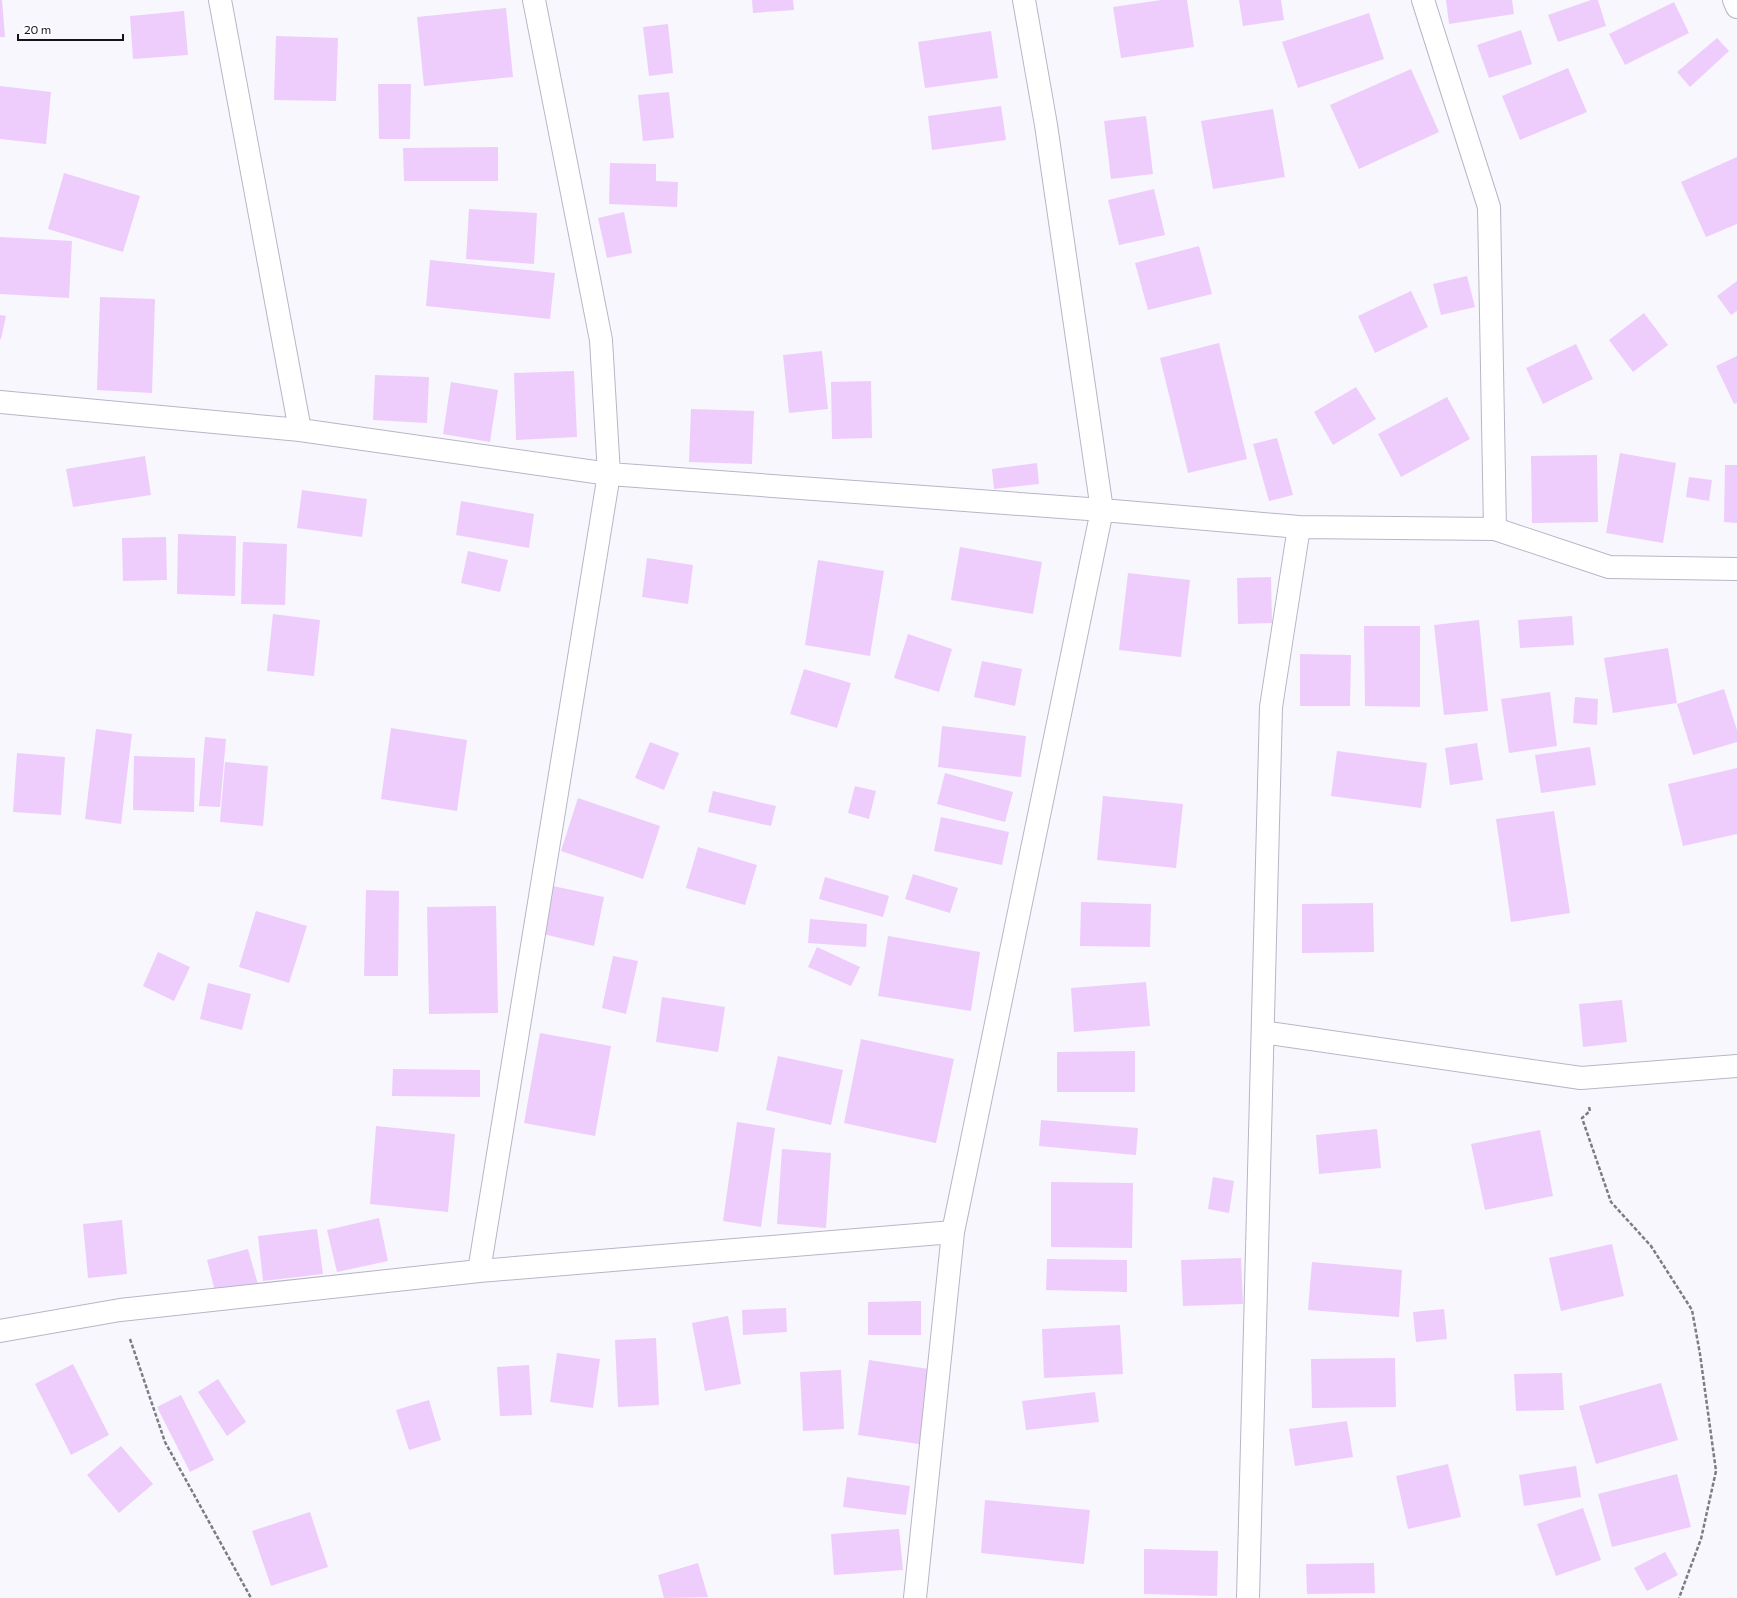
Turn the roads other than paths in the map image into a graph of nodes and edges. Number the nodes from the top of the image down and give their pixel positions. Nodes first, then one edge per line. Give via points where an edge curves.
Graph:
1 (220, 0) edge
2 (534, 0) edge
3 (1024, 0) edge
4 (1423, 0) edge
5 (1734, 0) edge
6 (1737, 7) edge
7 (0, 402) edge
8 (300, 430) junction
9 (609, 474) junction
10 (1102, 510) junction
11 (1299, 526) junction
12 (1495, 529) junction
13 (1737, 569) edge
14 (1263, 1032) junction
15 (1737, 1066) edge
16 (953, 1232) junction
17 (479, 1271) junction
18 (0, 1331) edge
19 (915, 1598) edge
20 (1248, 1598) edge

1 - 8 street
2 - 9 street via 601,340
3 - 10 street via 1046,125
4 - 12 street via 1489,207
5 - 6 street
7 - 8 street
8 - 9 street
9 - 10 street
9 - 17 street
10 - 11 street
10 - 16 street
11 - 12 street
11 - 14 street via 1271,707
12 - 13 street via 1609,567
14 - 15 street via 1581,1078
14 - 20 street
16 - 17 street
16 - 19 street
17 - 18 street via 120,1310

